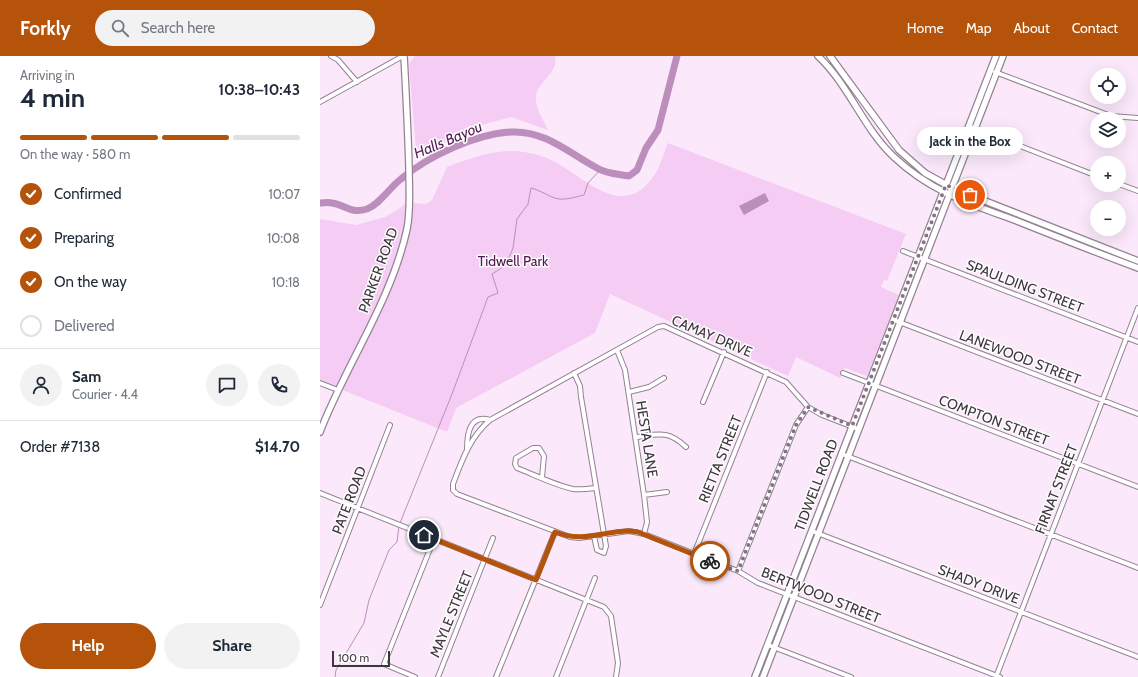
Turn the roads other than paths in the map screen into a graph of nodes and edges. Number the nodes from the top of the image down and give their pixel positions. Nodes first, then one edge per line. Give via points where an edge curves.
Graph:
1 (331, 56) edge
2 (404, 56) edge
3 (818, 56) edge
4 (996, 56) edge
5 (1003, 56) edge
6 (831, 57) edge
7 (825, 62) junction
8 (994, 72) junction
9 (357, 82) junction
10 (320, 102) edge
11 (864, 103) junction
12 (857, 108) junction
13 (1138, 118) edge
14 (969, 126) junction
15 (975, 128) junction
16 (1090, 173) edge
17 (949, 186) junction
18 (1126, 187) edge
19 (1138, 191) edge
20 (946, 194) junction
21 (1004, 208) junction
22 (1001, 215) junction
23 (1057, 229) junction
24 (1055, 236) junction
25 (903, 251) dead end
26 (918, 256) junction
27 (924, 259) junction
28 (1138, 261) edge
29 (1138, 268) edge
30 (1138, 308) edge
31 (894, 320) junction
32 (900, 323) junction
33 (1126, 338) junction
34 (1138, 342) edge
35 (617, 350) junction
36 (724, 352) junction
37 (767, 372) junction
38 (843, 372) dead end
39 (574, 373) junction
40 (664, 378) dead end
41 (320, 383) edge
42 (869, 383) junction
43 (876, 386) junction
44 (338, 390) junction
45 (629, 392) junction
46 (1102, 400) junction
47 (703, 402) dead end
48 (808, 407) junction
49 (1138, 414) edge
50 (490, 420) junction
51 (390, 425) dead end
52 (852, 426) junction
53 (858, 429) junction
54 (320, 432) edge
55 (636, 437) junction
56 (686, 446) dead end
57 (467, 449) junction
58 (842, 454) junction
59 (848, 457) junction
60 (1078, 464) junction
61 (542, 477) junction
62 (1138, 487) edge
63 (595, 488) junction
64 (453, 490) joint
65 (667, 492) dead end
66 (320, 493) edge
67 (644, 495) junction
68 (358, 508) junction
69 (812, 531) junction
70 (555, 532) junction
71 (818, 533) junction
72 (644, 534) junction
73 (1051, 534) junction
74 (603, 535) junction
75 (594, 536) junction
76 (493, 538) dead end
77 (434, 539) junction
78 (694, 554) junction
79 (485, 559) junction
80 (1138, 568) edge
81 (738, 571) junction
82 (595, 578) dead end
83 (536, 580) junction
84 (787, 594) junction
85 (793, 596) junction
86 (587, 600) junction
87 (320, 605) edge
88 (1021, 612) junction
89 (768, 645) junction
90 (774, 648) junction
91 (1138, 657) edge
92 (997, 676) edge
93 (415, 677) edge
94 (438, 677) edge
95 (496, 677) edge
96 (556, 677) edge
97 (616, 677) edge
98 (755, 677) edge
99 (763, 677) edge
100 (850, 677) edge

1 - 9 street via 338,60
2 - 9 street
2 - 44 main road, PARKER ROAD via 409,157 407,228 398,258 366,336
3 - 7 main road
4 - 8 main road, TIDWELL ROAD
5 - 8 main road, TIDWELL ROAD
6 - 7 main road
6 - 11 main road
7 - 12 main road
8 - 13 street via 1111,116
8 - 14 main road, TIDWELL ROAD
8 - 15 main road, TIDWELL ROAD
9 - 10 street
11 - 12 main road
11 - 17 main road via 899,150 926,174
12 - 20 main road via 894,157 919,179
14 - 15 street
14 - 17 main road, TIDWELL ROAD
15 - 16 street
15 - 17 main road, TIDWELL ROAD
17 - 20 main road, TIDWELL ROAD
17 - 21 main road
18 - 19 street
20 - 22 main road
20 - 26 main road, TIDWELL ROAD
20 - 27 main road, TIDWELL ROAD
21 - 22 main road
21 - 23 main road
22 - 24 main road
23 - 24 main road
23 - 28 main road
24 - 29 main road
25 - 26 street, SPAULDING STREET
26 - 27 street, SPAULDING STREET
26 - 31 main road, TIDWELL ROAD
27 - 32 main road, TIDWELL ROAD
27 - 33 street, SPAULDING STREET
30 - 33 street, FIRNAT STREET
31 - 32 street, LANEWOOD STREET
31 - 42 main road, TIDWELL ROAD
32 - 43 main road, TIDWELL ROAD
32 - 46 street, LANEWOOD STREET
33 - 34 street, SPAULDING STREET
33 - 46 street, FIRNAT STREET
35 - 36 street, CAMAY DRIVE via 664,326
35 - 39 street, CAMAY DRIVE
35 - 45 street, HESTA LANE via 624,364
36 - 37 street, CAMAY DRIVE
36 - 47 street
37 - 48 street, CAMAY DRIVE via 786,382
37 - 78 street, RIETTA STREET
38 - 42 street, COMPTON STREET
39 - 50 street, CAMAY DRIVE
39 - 63 street via 580,386
40 - 45 street via 649,387
41 - 44 street
42 - 43 street, COMPTON STREET
42 - 52 main road, TIDWELL ROAD
43 - 53 main road, TIDWELL ROAD
43 - 60 street, COMPTON STREET
44 - 54 main road, PARKER ROAD
45 - 55 street, HESTA LANE
46 - 49 street, LANEWOOD STREET
46 - 60 street, FIRNAT STREET
48 - 52 street, CAMAY DRIVE
48 - 81 street via 796,425
50 - 57 street, CAMAY DRIVE via 477,432
50 - 57 street, CAMAY DRIVE via 480,419 471,425
51 - 68 street, PATE ROAD
52 - 53 street, CAMAY DRIVE
52 - 58 main road, TIDWELL ROAD
53 - 59 main road, TIDWELL ROAD
55 - 56 street via 664,433 676,437
55 - 67 street, HESTA LANE
57 - 64 street, CAMAY DRIVE
58 - 59 street
58 - 69 main road, TIDWELL ROAD
59 - 71 main road, TIDWELL ROAD
59 - 73 street
60 - 62 street, COMPTON STREET
60 - 73 street, FIRNAT STREET
61 - 61 street via 515,466 516,458 533,448 539,448 544,456
61 - 63 street via 574,489
63 - 74 street
64 - 70 street, BERTWOOD STREET via 457,494
65 - 67 street
66 - 68 street
67 - 72 street, HESTA LANE via 647,522
68 - 77 street
68 - 87 street, PATE ROAD
69 - 71 street, SHADY DRIVE
69 - 84 main road, TIDWELL ROAD
70 - 75 street, BERTWOOD STREET via 570,537
70 - 83 street
71 - 85 main road, TIDWELL ROAD
71 - 88 street, SHADY DRIVE
72 - 74 street, BERTWOOD STREET via 629,531
72 - 78 street, BERTWOOD STREET
73 - 80 street
73 - 88 street, FIRNAT STREET
74 - 75 street, BERTWOOD STREET
74 - 75 street via 605,550 602,553 597,550
76 - 79 street, MAYLE STREET
77 - 79 street
77 - 93 street via 384,664
78 - 81 street, BERTWOOD STREET
79 - 83 street
79 - 94 street, MAYLE STREET
81 - 84 street, BERTWOOD STREET via 758,583
82 - 86 street
83 - 86 street
83 - 95 street
84 - 85 street, BERTWOOD STREET
84 - 89 main road, TIDWELL ROAD
85 - 90 main road, TIDWELL ROAD
85 - 92 street, BERTWOOD STREET
86 - 96 street
86 - 97 street via 610,612 618,663
88 - 91 street, SHADY DRIVE
88 - 92 street, FIRNAT STREET
89 - 90 street
89 - 98 main road, TIDWELL ROAD
90 - 99 main road, TIDWELL ROAD
90 - 100 street

